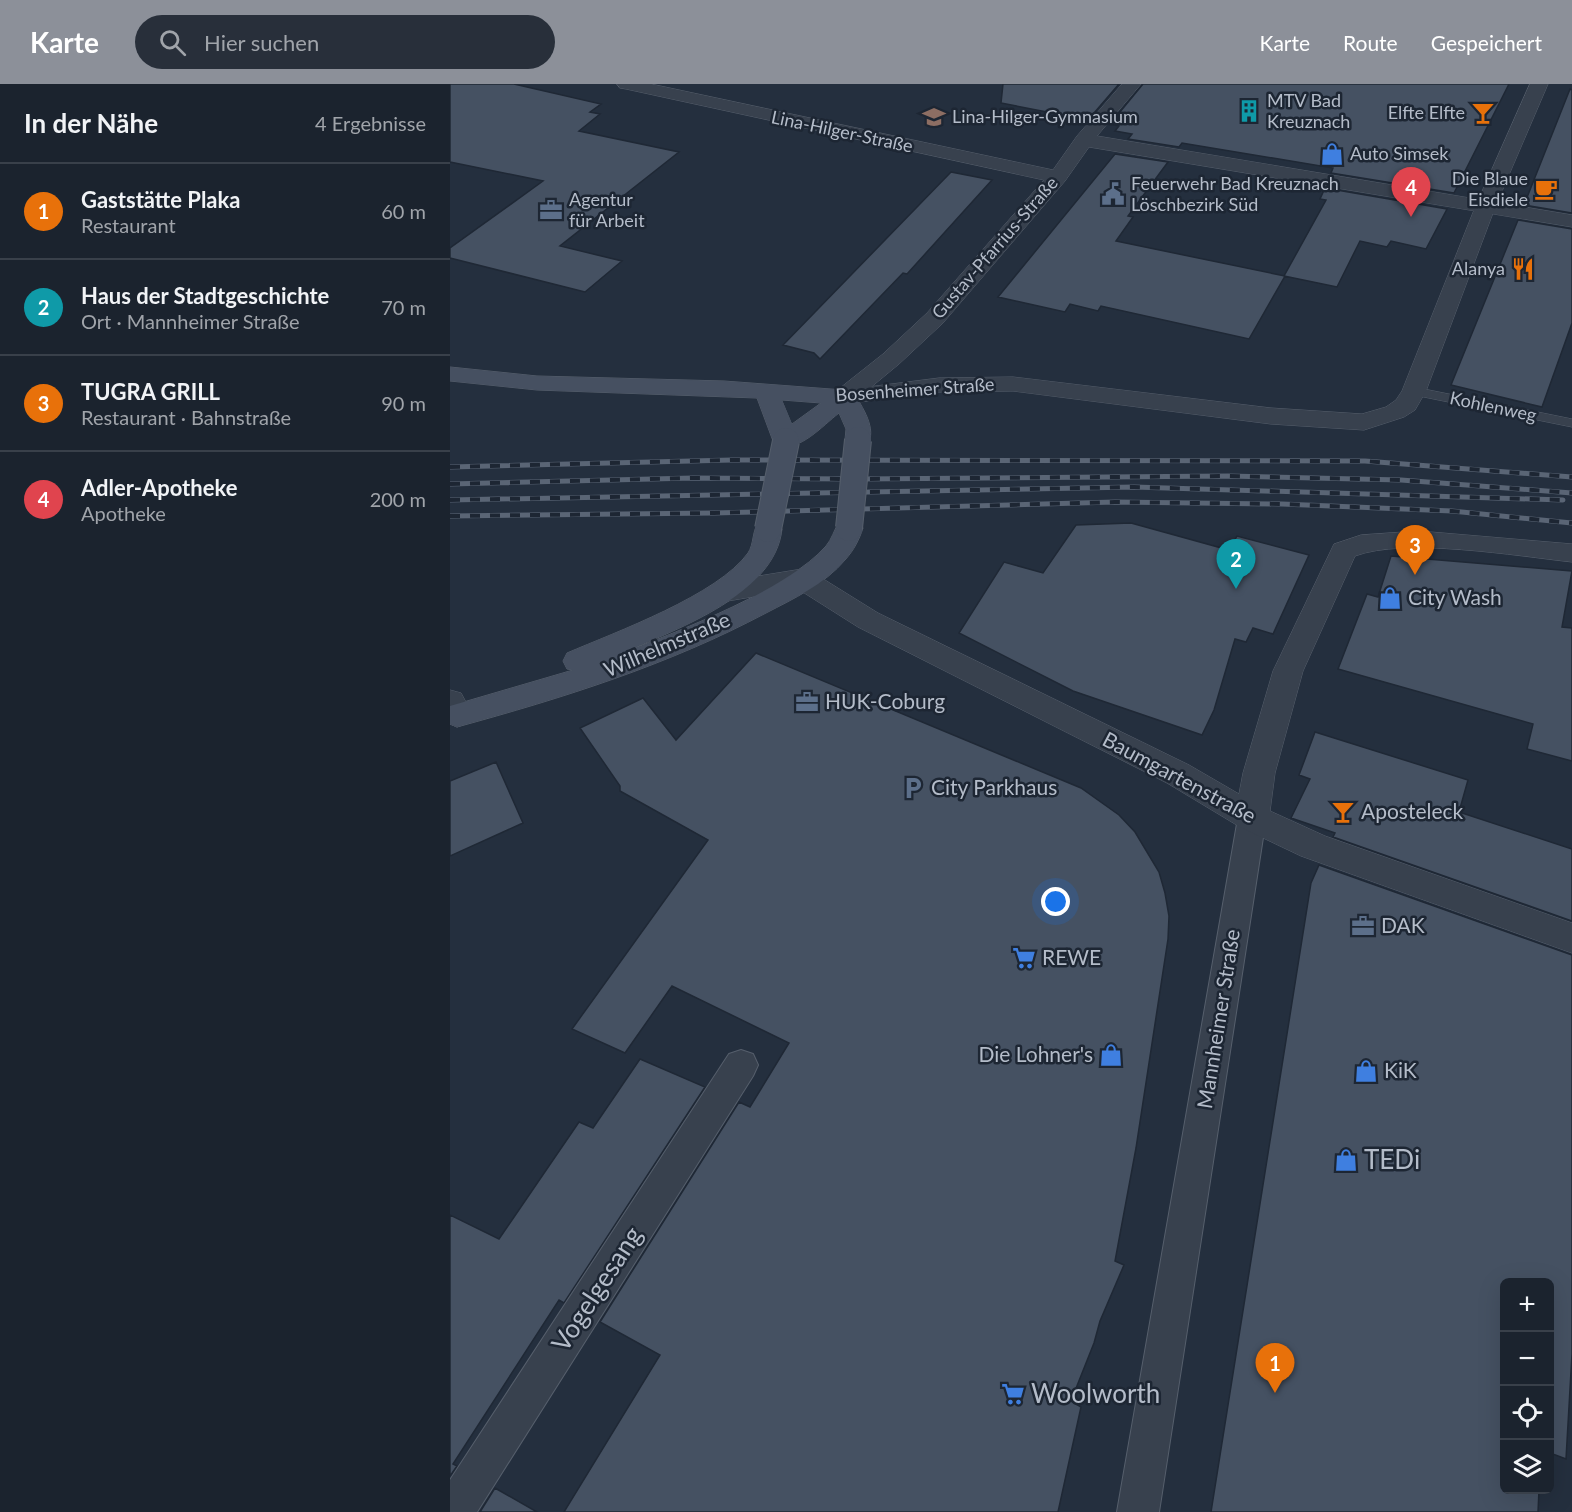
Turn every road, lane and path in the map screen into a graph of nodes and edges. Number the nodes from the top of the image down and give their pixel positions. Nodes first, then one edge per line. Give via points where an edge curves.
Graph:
1 (626, 84) edge
2 (1132, 84) edge
3 (1539, 84) edge
4 (1084, 140) junction
5 (1058, 177) junction
6 (1485, 205) junction
7 (1572, 221) edge
8 (450, 374) edge
9 (767, 392) junction
10 (1414, 392) junction
11 (844, 397) junction
12 (1572, 423) edge
13 (786, 441) junction
14 (1572, 554) edge
15 (802, 579) junction
16 (722, 592) junction
17 (452, 711) edge
18 (1252, 818) junction
19 (1572, 938) edge
20 (741, 1065) dead end
21 (453, 1512) edge
22 (1138, 1512) edge

1 - 5 street, Lina-Hilger-Straße
2 - 4 street, Gustav-Pfarrius-Straße
3 - 6 street
4 - 5 street, Gustav-Pfarrius-Straße
4 - 6 street
5 - 11 street, Gustav-Pfarrius-Straße via 935,318
6 - 7 street
6 - 10 street
8 - 9 main road, Bosenheimer Straße via 537,383
9 - 11 main road, Bosenheimer Straße
9 - 13 main road
10 - 11 street, Bosenheimer Straße via 1406,405 1395,412 1364,422 1271,416 1012,384 939,385
10 - 12 lane, Kohlenweg
11 - 13 main road
11 - 15 main road, Wilhelmstraße, bridge via 859,429 849,528 838,550
13 - 16 main road, Wilhelmstraße, bridge via 762,555
14 - 18 street, Mannheimer Straße via 1442,541 1372,541 1344,550 1288,671 1259,773
15 - 16 street
15 - 17 main road, Wilhelmstraße via 744,613 669,648 542,693
15 - 18 street, Baumgartenstraße via 868,620 1178,774
16 - 17 main road, Wilhelmstraße via 646,630
18 - 19 street, Baumgartenstraße via 1313,846
18 - 22 street, Mannheimer Straße
20 - 21 street, Vogelgesang

